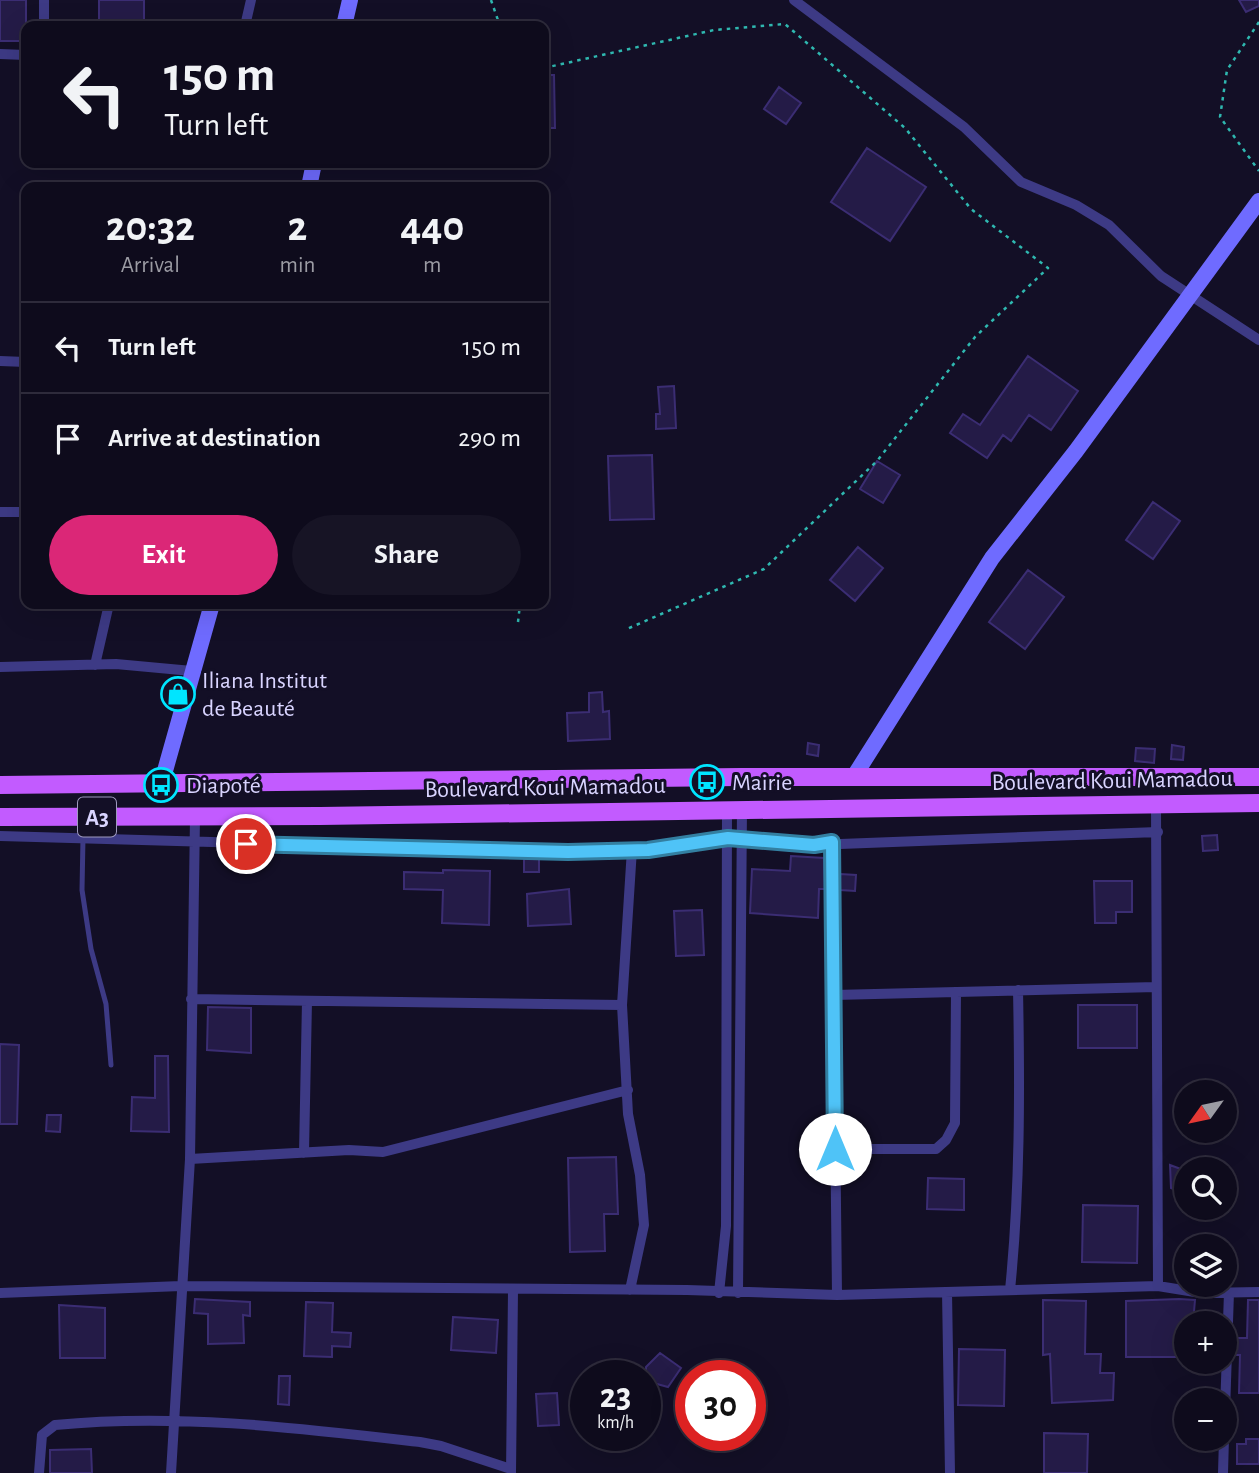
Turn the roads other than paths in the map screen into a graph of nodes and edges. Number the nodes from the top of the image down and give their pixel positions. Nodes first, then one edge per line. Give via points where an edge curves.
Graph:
1 (44, 0) edge
2 (251, 0) edge
3 (350, 0) edge
4 (794, 0) edge
5 (44, 21) edge
6 (246, 21) edge
7 (345, 21) edge
8 (0, 54) edge
9 (21, 55) edge
10 (1259, 201) edge
11 (1189, 297) junction
12 (1259, 340) edge
13 (0, 361) edge
14 (21, 362) edge
15 (0, 512) edge
16 (21, 512) edge
17 (108, 609) edge
18 (211, 609) edge
19 (95, 664) junction
20 (0, 667) edge
21 (192, 671) junction
22 (1259, 777) edge
23 (853, 778) junction
24 (0, 785) edge
25 (161, 785) junction
26 (1259, 803) edge
27 (1156, 806) junction
28 (735, 808) junction
29 (0, 817) edge
30 (159, 817) junction
31 (195, 817) junction
32 (1158, 832) junction
33 (0, 836) edge
34 (83, 838) junction
35 (728, 838) junction
36 (742, 839) junction
37 (192, 841) junction
38 (832, 842) junction
39 (632, 849) junction
40 (1156, 987) junction
41 (1018, 990) junction
42 (957, 992) junction
43 (834, 995) junction
44 (191, 999) junction
45 (307, 1000) junction
46 (622, 1005) junction
47 (111, 1065) dead end
48 (628, 1090) junction
49 (835, 1149) junction
50 (304, 1153) junction
51 (190, 1159) junction
52 (181, 1286) junction
53 (1158, 1286) junction
54 (1174, 1289) edge
55 (513, 1290) junction
56 (630, 1290) junction
57 (1010, 1290) junction
58 (947, 1292) junction
59 (1237, 1292) edge
60 (1259, 1292) edge
61 (0, 1293) edge
62 (719, 1293) junction
63 (738, 1293) junction
64 (837, 1295) junction
65 (1229, 1297) edge
66 (1226, 1388) edge
67 (174, 1421) junction
68 (1224, 1451) edge
69 (511, 1471) edge
70 (39, 1473) edge
71 (172, 1473) edge
72 (950, 1473) edge
73 (1223, 1473) edge

1 - 5 street
2 - 6 street
3 - 7 street
4 - 11 street via 964,127 1021,182 1110,225
8 - 9 street
10 - 11 street
11 - 12 street
11 - 23 street via 992,558
13 - 14 street
15 - 16 street
17 - 19 street
18 - 21 street
19 - 20 street
19 - 21 street
21 - 25 street
22 - 23 main road, Boulevard Koui Mamadou / A3
23 - 25 main road, Boulevard Koui Mamadou / A3
24 - 25 main road, Boulevard Koui Mamadou / A3
25 - 30 main road
26 - 27 main road, Boulevard Koui Mamadou / A3
27 - 28 main road, Boulevard Koui Mamadou / A3
27 - 32 street
28 - 31 main road, Boulevard Koui Mamadou / A3
28 - 35 street
28 - 36 street
29 - 30 main road, Boulevard Koui Mamadou / A3
30 - 31 main road, Boulevard Koui Mamadou / A3
31 - 37 street
32 - 38 street
32 - 40 street
33 - 34 street
34 - 37 street
34 - 47 lane via 82,890 106,1004
35 - 36 street
35 - 39 street
35 - 62 street via 726,1226
36 - 38 street via 814,845
36 - 63 street
37 - 39 street via 568,852
37 - 44 street
38 - 43 street
39 - 46 street
40 - 41 street
40 - 53 street
41 - 42 street
41 - 57 street via 1017,1224
42 - 43 street
42 - 49 street via 956,1123 946,1140 936,1149
43 - 49 street
44 - 45 street
44 - 51 street
45 - 46 street
45 - 50 street
46 - 48 street
48 - 50 street via 383,1152
48 - 56 street via 644,1225
49 - 64 street
50 - 51 street
51 - 52 street
52 - 55 street
52 - 61 street
52 - 67 street
53 - 54 street
53 - 57 street
55 - 56 street
55 - 69 street
56 - 62 street
57 - 58 street
58 - 64 street
58 - 72 street
59 - 60 street
62 - 63 street
63 - 64 street
65 - 66 street
67 - 69 street via 278,1426 441,1446
67 - 70 street via 55,1425 42,1434
67 - 71 street
68 - 73 street

